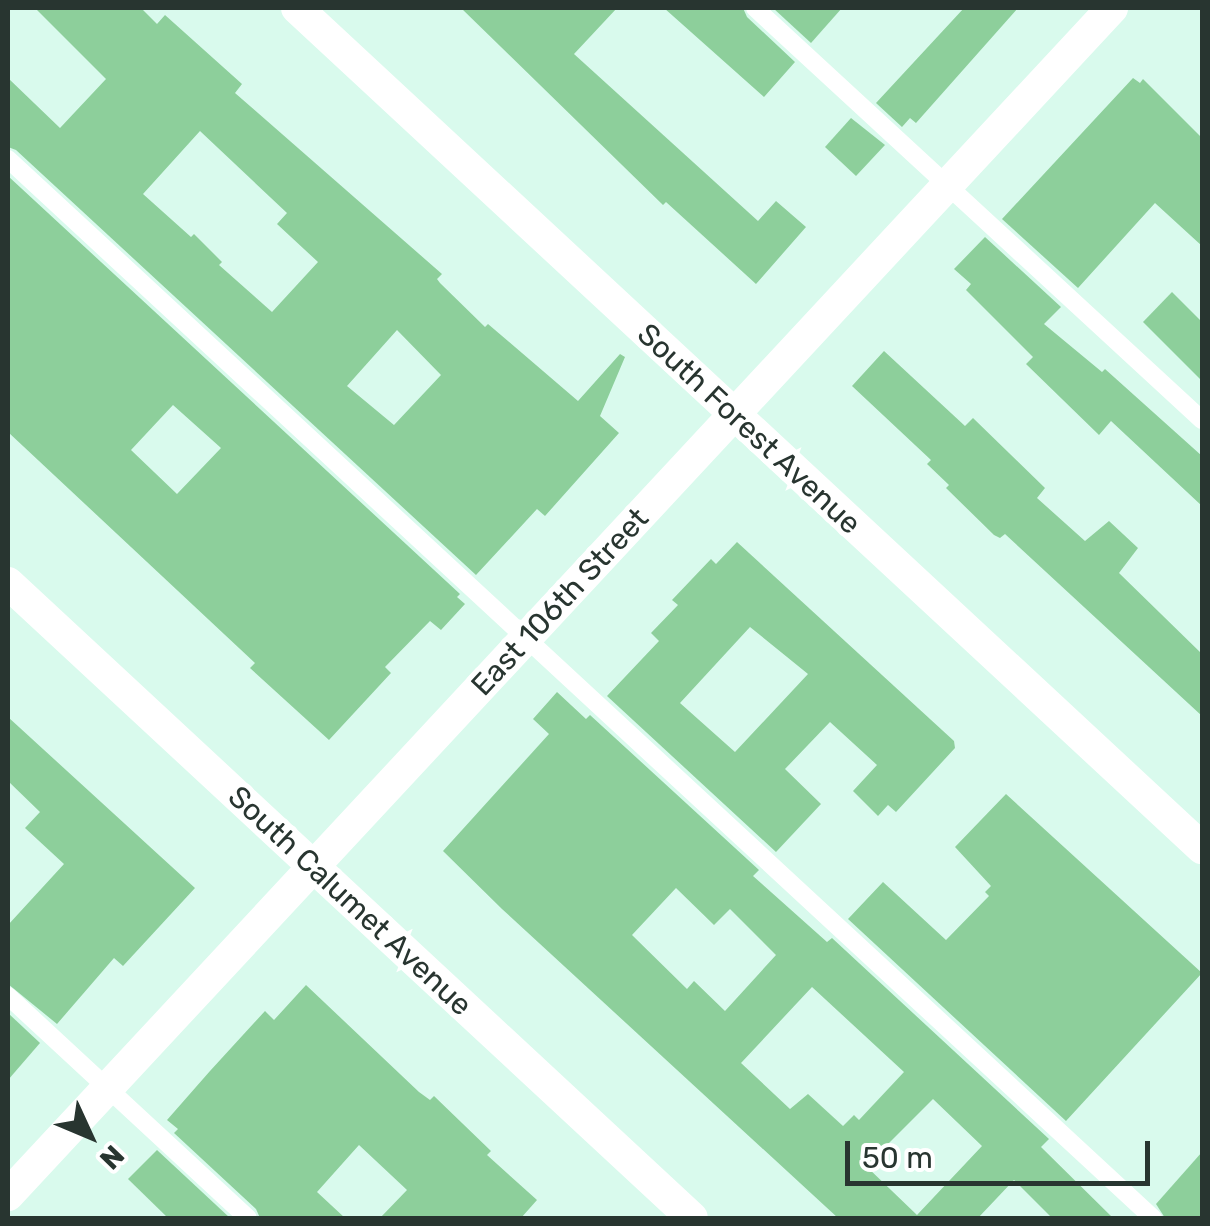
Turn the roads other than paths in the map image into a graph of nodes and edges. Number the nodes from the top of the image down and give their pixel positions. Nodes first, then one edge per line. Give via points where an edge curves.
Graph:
1 (297, 8) edge
2 (756, 8) edge
3 (1112, 8) edge
4 (8, 159) edge
5 (948, 183) junction
6 (734, 414) junction
7 (1202, 420) edge
8 (8, 583) edge
9 (524, 640) junction
10 (1202, 848) edge
11 (313, 866) junction
12 (8, 996) edge
13 (107, 1088) junction
14 (8, 1196) edge
15 (248, 1218) edge
16 (692, 1218) edge
17 (1153, 1218) edge

1 - 6 street, South Forest Avenue
2 - 5 lane
3 - 5 street, East 106th Street
4 - 9 lane
5 - 6 street, East 106th Street
5 - 7 lane
6 - 9 street, East 106th Street
6 - 10 street, South Forest Avenue
8 - 11 street, South Calumet Avenue
9 - 11 street, East 106th Street
9 - 17 lane
11 - 13 street, East 106th Street
11 - 16 street, South Calumet Avenue
12 - 13 lane
13 - 14 street, East 106th Street
13 - 15 lane

